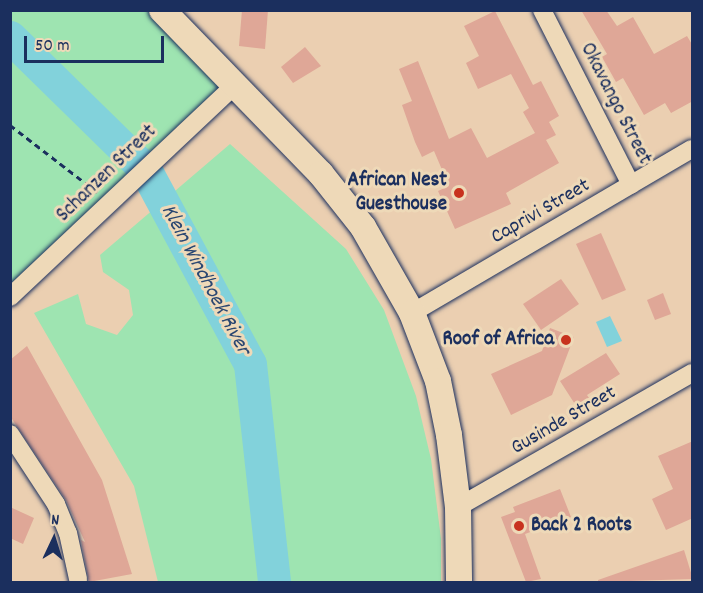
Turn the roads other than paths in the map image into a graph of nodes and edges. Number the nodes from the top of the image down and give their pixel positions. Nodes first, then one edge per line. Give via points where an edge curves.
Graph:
1 (162, 10) edge
2 (542, 10) edge
3 (235, 85) junction
4 (693, 149) edge
5 (631, 185) junction
6 (10, 297) edge
7 (412, 313) junction
8 (693, 373) edge
9 (10, 434) edge
10 (458, 507) junction
11 (78, 579) dead end
12 (459, 582) edge

1 - 3 main road
2 - 5 street, Okavango Street
3 - 6 street, Schanzen Street
3 - 7 main road via 328,183 363,227
4 - 5 street, Caprivi Street
5 - 7 street, Caprivi Street
7 - 10 main road via 438,381
8 - 10 street, Gusinde Street
9 - 11 street via 56,504 68,533
10 - 12 main road

